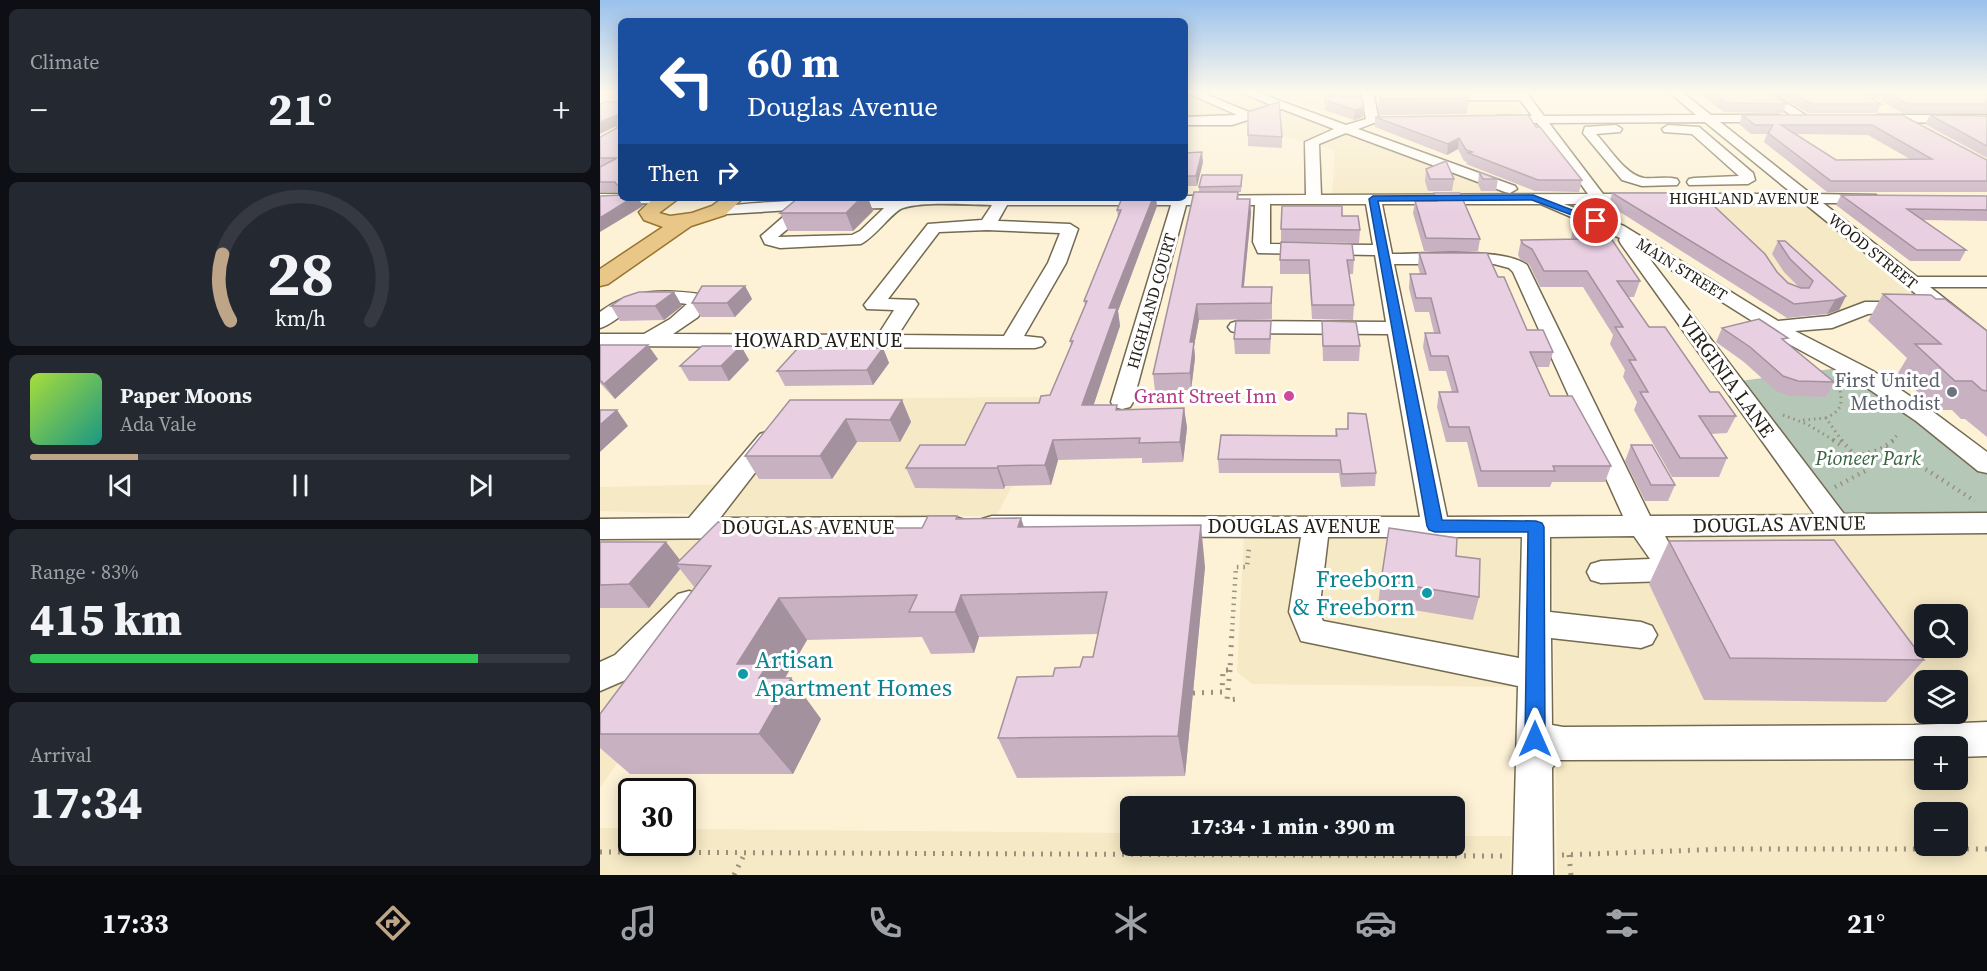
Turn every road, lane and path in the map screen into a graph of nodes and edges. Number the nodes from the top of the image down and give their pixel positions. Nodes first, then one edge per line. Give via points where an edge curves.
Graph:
1 (1335, 133) edge
2 (1354, 133) edge
3 (1551, 133) edge
4 (1590, 133) edge
5 (1698, 133) edge
6 (1727, 133) edge
7 (1925, 133) edge
8 (1929, 135) edge
9 (1677, 182) junction
10 (1533, 198) junction
11 (1598, 198) junction
12 (1701, 198) junction
13 (1808, 198) junction
14 (1892, 198) edge
15 (1263, 199) junction
16 (1314, 199) junction
17 (1373, 199) junction
18 (1188, 200) edge
19 (623, 201) edge
20 (731, 201) edge
21 (895, 201) edge
22 (924, 201) edge
23 (1002, 201) edge
24 (1180, 201) edge
25 (805, 206) junction
26 (600, 208) edge
27 (655, 210) edge
28 (716, 212) junction
29 (1721, 218) edge
30 (686, 220) junction
31 (987, 225) junction
32 (1618, 229) junction
33 (1383, 254) junction
34 (600, 261) edge
35 (600, 279) edge
36 (1913, 282) junction
37 (1987, 282) edge
38 (1941, 305) junction
39 (1961, 321) junction
40 (1987, 321) edge
41 (600, 322) edge
42 (1237, 327) edge
43 (1774, 327) junction
44 (1397, 328) junction
45 (600, 340) edge
46 (648, 340) junction
47 (885, 340) junction
48 (1010, 342) junction
49 (1035, 342) dead end
50 (1987, 342) edge
51 (1840, 392) dead end
52 (1122, 402) dead end
53 (1778, 413) dead end
54 (1826, 418) junction
55 (1802, 420) junction
56 (778, 428) edge
57 (1897, 435) dead end
58 (1886, 447) junction
59 (1846, 448) junction
60 (1855, 456) junction
61 (1987, 465) edge
62 (1832, 493) dead end
63 (1985, 514) edge
64 (1836, 524) junction
65 (1316, 526) junction
66 (1435, 526) junction
67 (1641, 526) junction
68 (756, 527) junction
69 (1536, 527) junction
70 (697, 528) junction
71 (600, 529) edge
72 (1250, 542) dead end
73 (735, 555) edge
74 (1601, 572) dead end
75 (706, 586) edge
76 (1535, 621) junction
77 (1641, 634) dead end
78 (1230, 670) junction
79 (1535, 675) junction
80 (600, 677) edge
81 (1193, 693) dead end
82 (1239, 699) dead end
83 (1987, 739) edge
84 (1535, 761) junction
85 (1987, 849) edge
86 (600, 852) edge
87 (745, 853) junction
88 (1495, 856) dead end
89 (734, 875) edge
90 (1533, 875) edge
91 (1571, 875) edge

1 - 16 street via 1312,142
2 - 10 street, MAIN STREET
3 - 11 street
4 - 9 street via 1632,180
5 - 9 street via 1748,180
6 - 13 street, WOOD STREET
7 - 8 street
9 - 12 street
10 - 11 street, HIGHLAND AVENUE
10 - 17 street, HIGHLAND AVENUE
10 - 32 street, MAIN STREET
11 - 12 street, HIGHLAND AVENUE
12 - 13 street, HIGHLAND AVENUE
12 - 29 street
13 - 14 street, HIGHLAND AVENUE
13 - 36 street, WOOD STREET
15 - 16 street, HIGHLAND AVENUE
15 - 18 street, HIGHLAND AVENUE
15 - 33 street via 1264,249
16 - 17 street, HIGHLAND AVENUE
17 - 33 street
19 - 27 street
20 - 28 main road
21 - 22 street, HIGHLAND AVENUE
21 - 25 street, HIGHLAND AVENUE
21 - 25 street via 866,236 855,240 771,240 769,236
23 - 31 street
24 - 52 street, HIGHLAND COURT
25 - 28 street, HIGHLAND AVENUE
26 - 27 street
27 - 30 main road
27 - 34 main road via 650,226
28 - 30 main road
30 - 35 main road
31 - 47 street via 934,227 874,305 908,304
31 - 48 street via 1070,229 1057,264
32 - 43 street, MAIN STREET
32 - 64 street, VIRGINIA LANE
33 - 44 street
33 - 67 street via 1494,259 1521,269
36 - 37 street
36 - 38 street, WOOD STREET
38 - 39 street, WOOD STREET
38 - 43 street via 1865,308 1832,322
39 - 40 street
39 - 50 street, WOOD STREET
41 - 46 street via 637,299 699,300 684,317
42 - 44 street
43 - 61 street, MAIN STREET via 1865,376
44 - 66 street
45 - 46 street, HOWARD AVENUE
46 - 47 street, HOWARD AVENUE
47 - 48 street, HOWARD AVENUE
48 - 49 street, HOWARD AVENUE
51 - 54 path via 1842,403 1838,412
53 - 55 path
54 - 55 path
54 - 59 path
55 - 59 path
56 - 70 street
57 - 58 path
58 - 60 path
58 - 63 path via 1914,460
59 - 60 path
60 - 62 path via 1865,471 1837,484
63 - 64 street, DOUGLAS AVENUE
64 - 67 street, DOUGLAS AVENUE
65 - 66 street, DOUGLAS AVENUE
65 - 68 street, DOUGLAS AVENUE
65 - 79 street via 1304,612 1312,632
66 - 69 street, DOUGLAS AVENUE
67 - 69 street, DOUGLAS AVENUE
67 - 74 street via 1670,570
68 - 70 street, DOUGLAS AVENUE
68 - 73 street
69 - 76 street
70 - 71 street, DOUGLAS AVENUE
72 - 78 path via 1247,567 1236,567
75 - 80 street via 626,665
76 - 77 street
76 - 79 street
78 - 81 path via 1223,670 1222,692
78 - 82 path via 1227,699
79 - 84 street
83 - 84 street via 1551,742
84 - 90 street
85 - 91 path via 1726,849 1569,855
86 - 87 path
87 - 88 path
87 - 89 path

